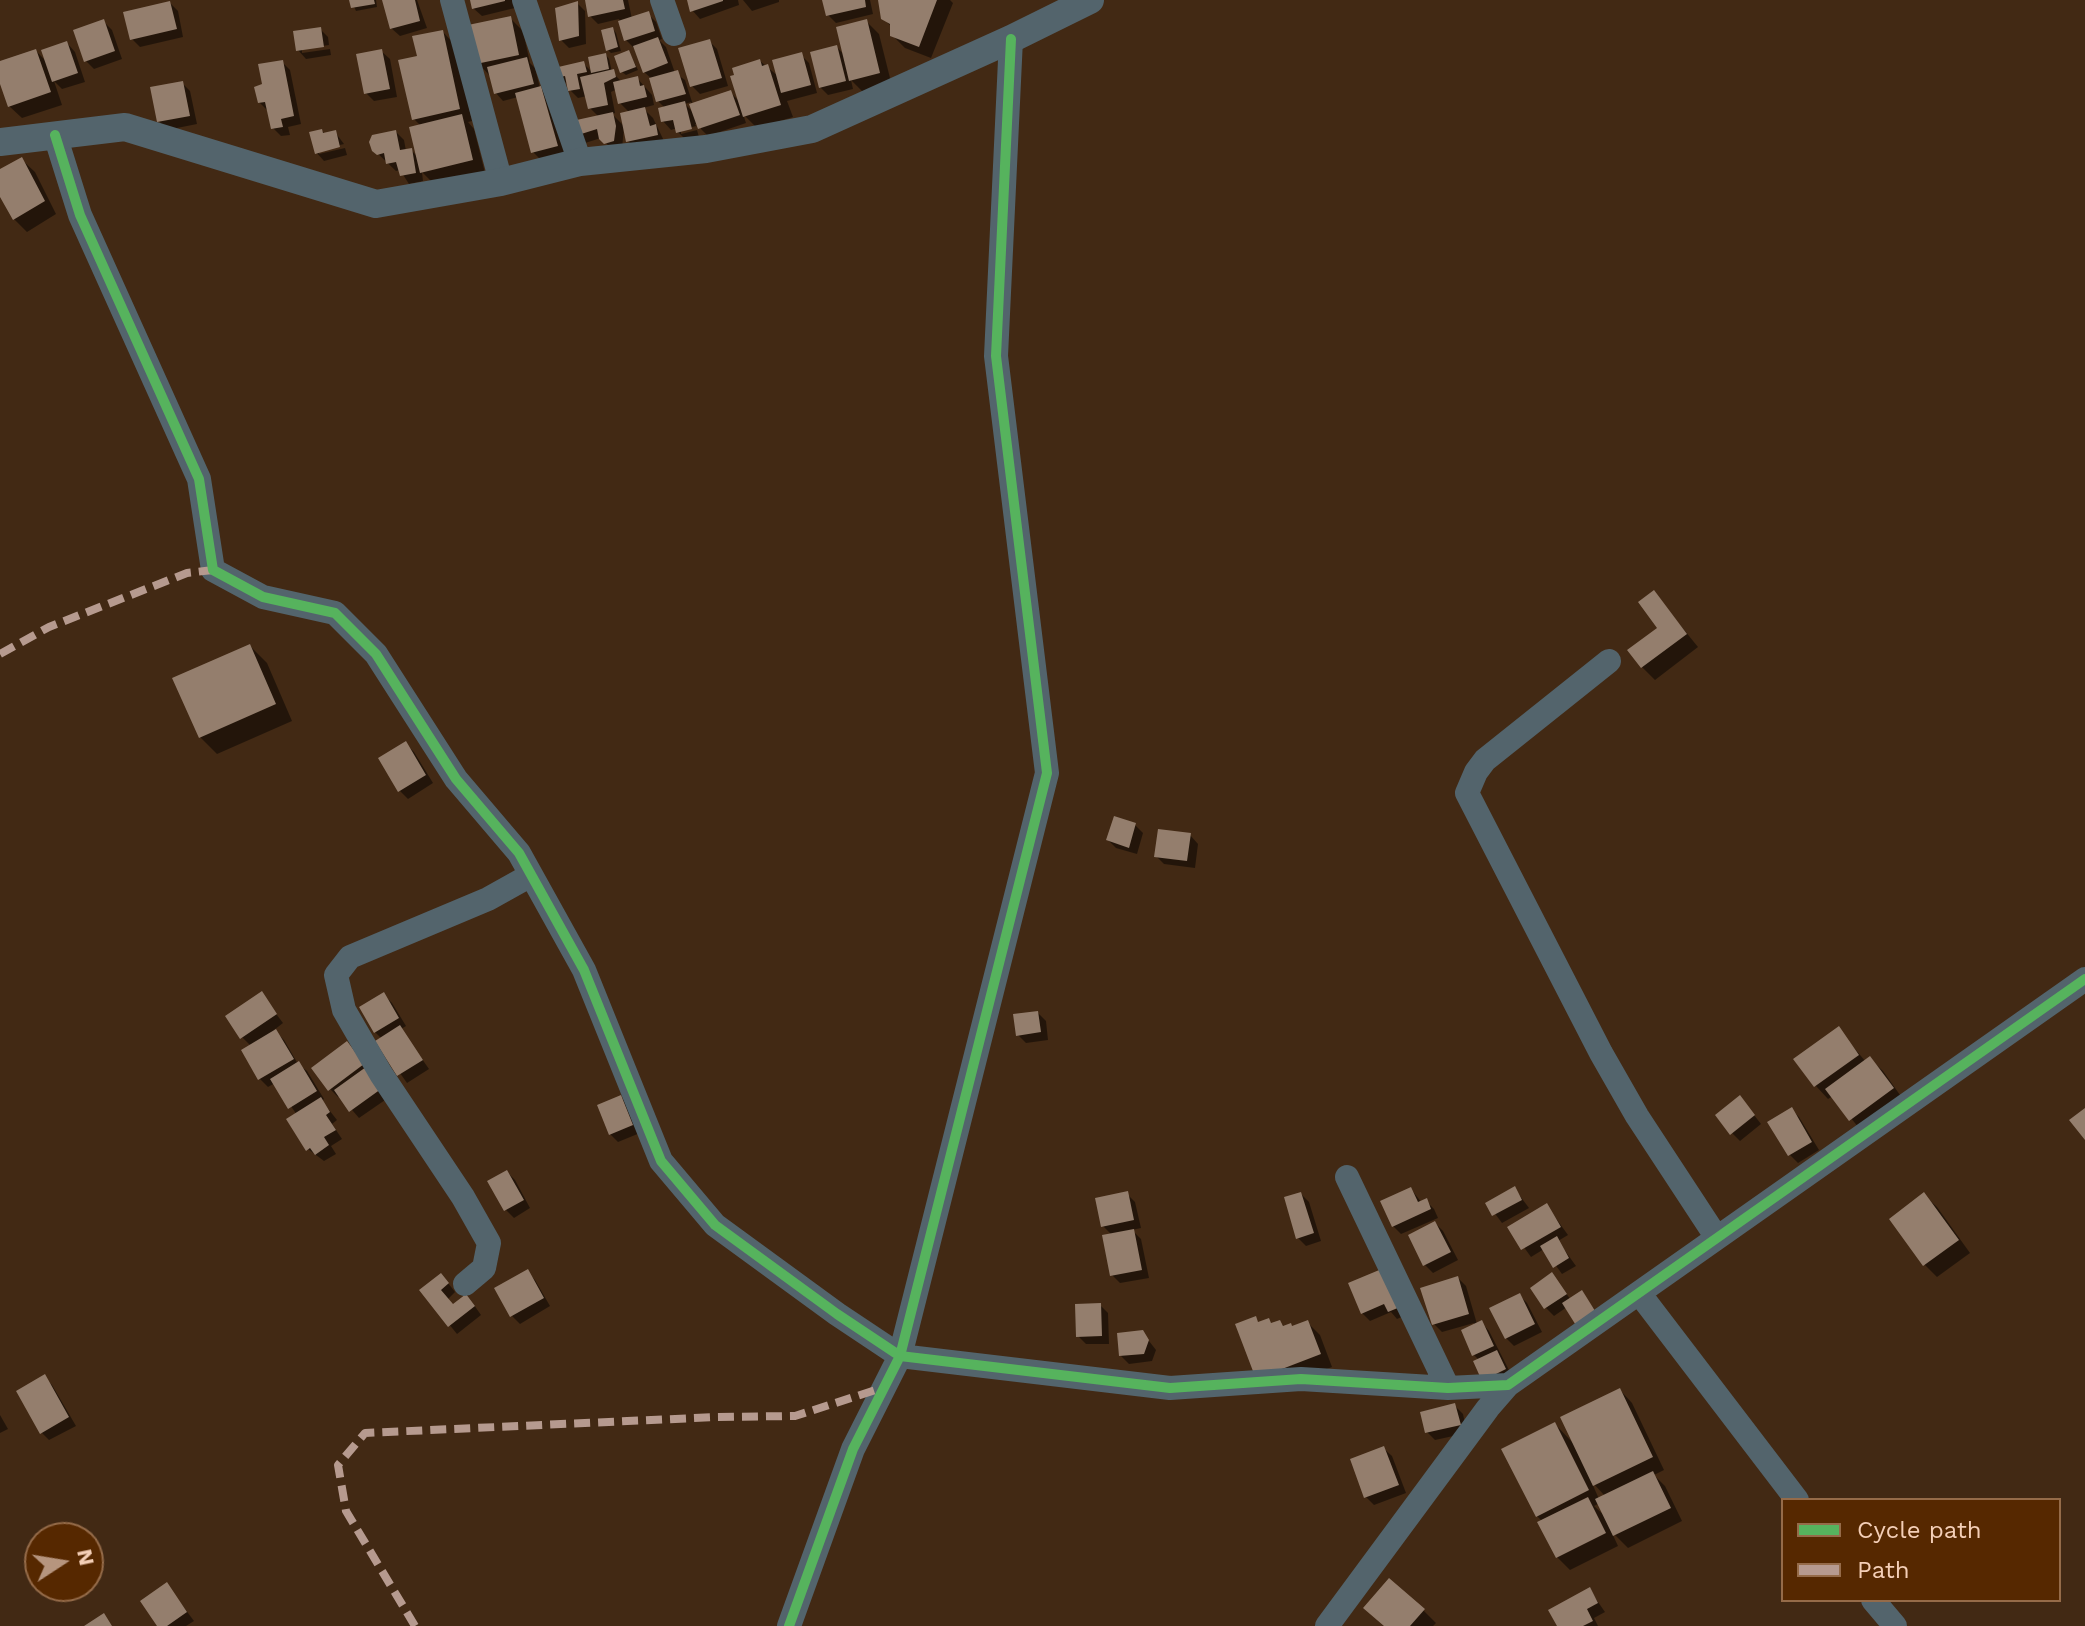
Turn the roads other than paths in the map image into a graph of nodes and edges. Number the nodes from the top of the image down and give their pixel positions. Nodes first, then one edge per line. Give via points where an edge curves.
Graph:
1 (452, 0) edge
2 (524, 0) edge
3 (662, 0) edge
4 (1083, 2) edge
5 (674, 34) dead end
6 (1011, 39) junction
7 (55, 135) junction
8 (0, 142) edge
9 (580, 162) junction
10 (501, 182) junction
11 (1609, 661) dead end
12 (531, 875) junction
13 (2085, 979) edge
14 (1347, 1177) dead end
15 (1717, 1238) junction
16 (465, 1284) dead end
17 (1639, 1293) junction
18 (900, 1356) junction
19 (1508, 1385) junction
20 (1448, 1388) junction
21 (1795, 1498) edge
22 (1875, 1602) edge
23 (789, 1626) edge
24 (1327, 1626) edge
25 (1895, 1626) edge

1 - 10 street
2 - 9 street
3 - 5 street
4 - 6 street
6 - 9 street via 812,129 706,149
6 - 18 street via 996,356 1047,773
7 - 8 street
7 - 10 street via 125,127 376,204
7 - 12 street via 80,215 199,479 213,570 263,597 335,613 376,654 456,779 519,853
9 - 10 street
11 - 15 street via 1485,760 1467,793 1601,1053
12 - 16 street via 488,899 350,957 336,975 344,1010 489,1243 484,1268
12 - 18 street via 584,970 661,1161 715,1225
13 - 15 street
14 - 20 street
15 - 17 street
17 - 19 street
17 - 21 street
18 - 20 street via 1170,1388 1301,1379
18 - 23 street via 853,1449
19 - 20 street
19 - 24 street
22 - 25 street

